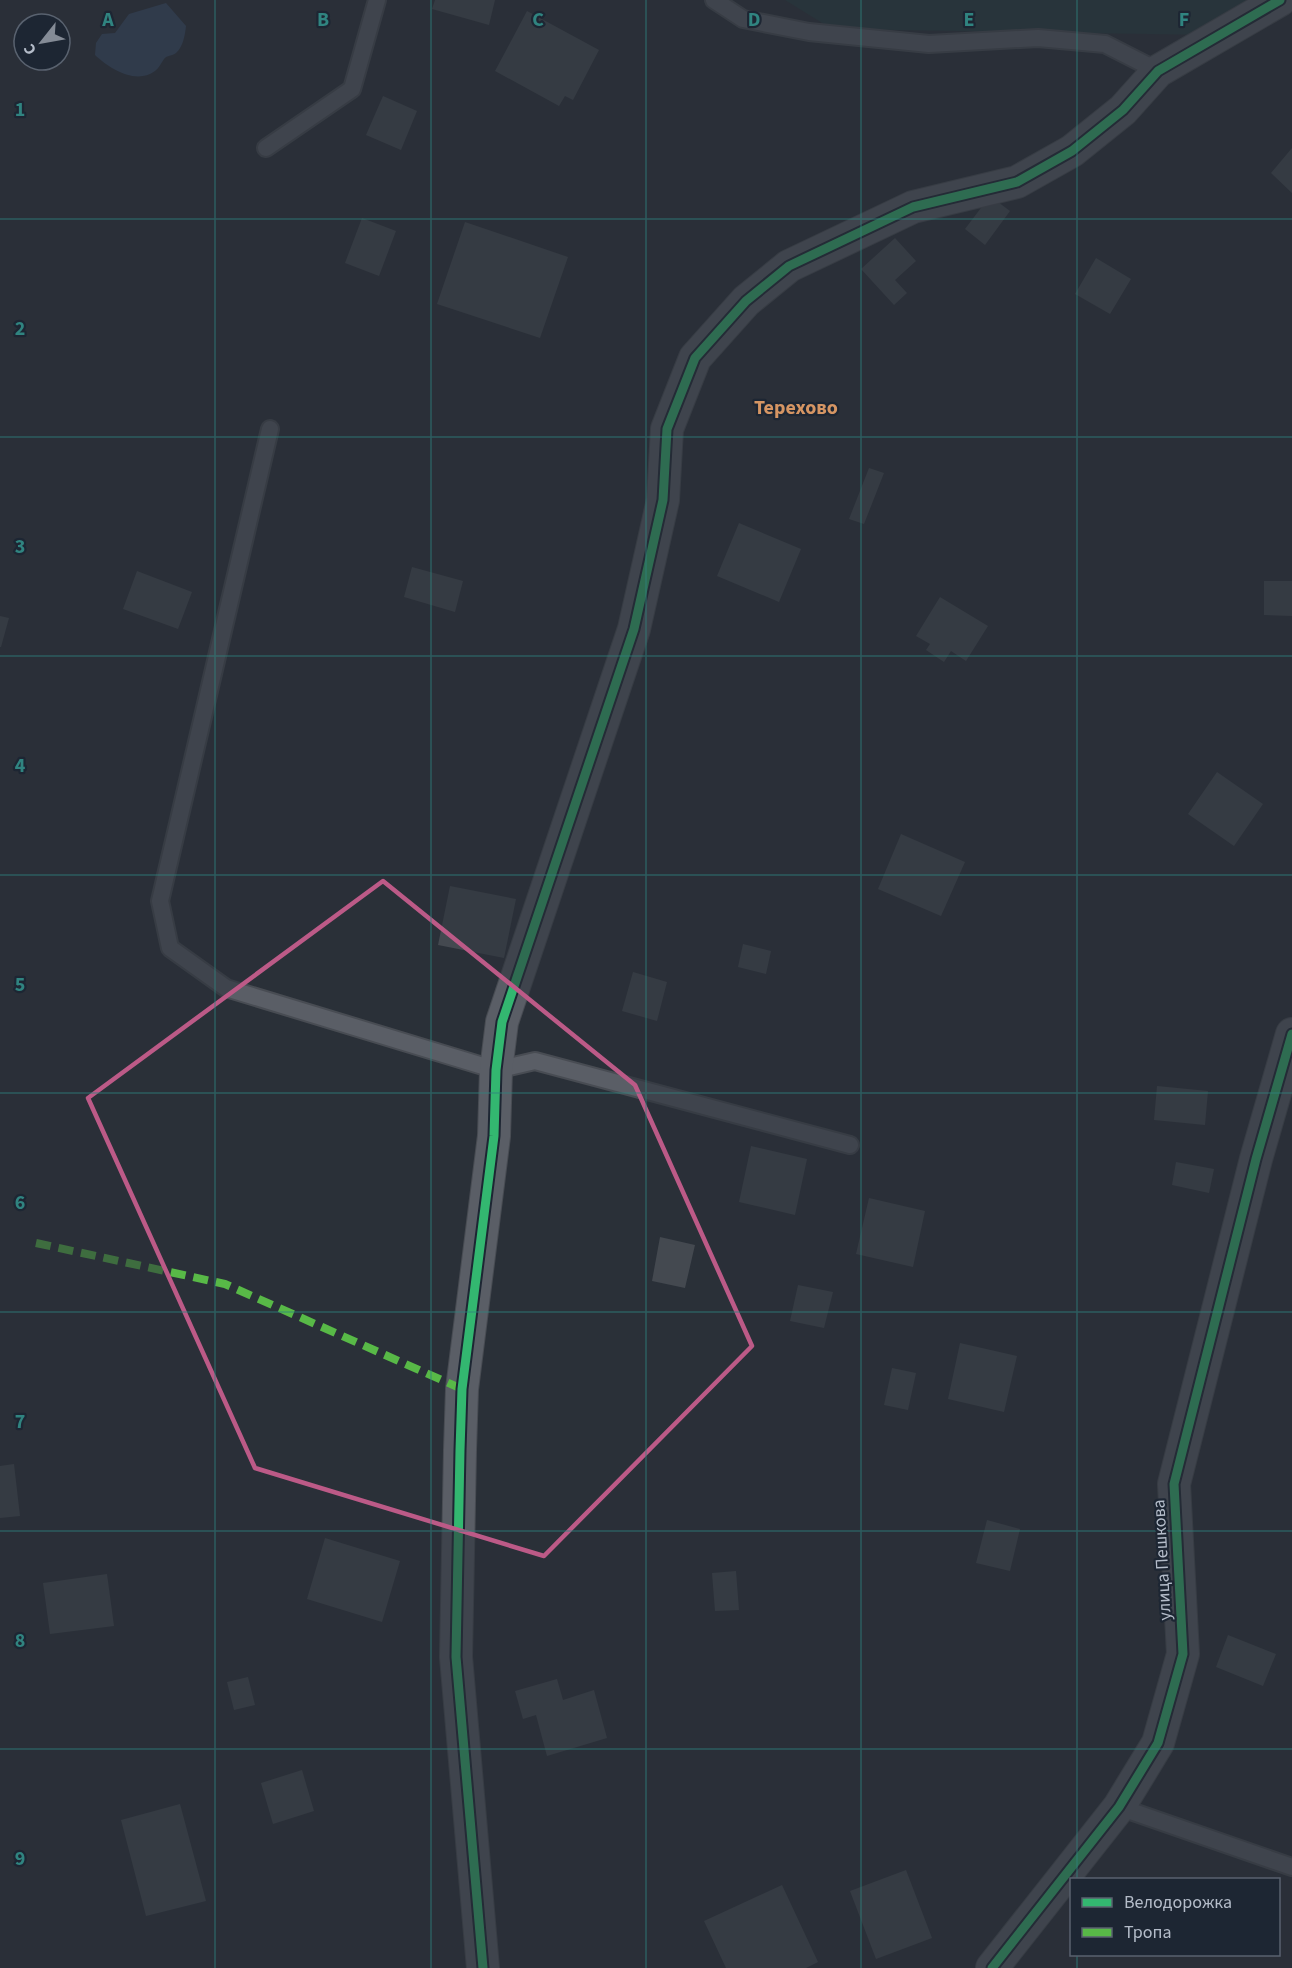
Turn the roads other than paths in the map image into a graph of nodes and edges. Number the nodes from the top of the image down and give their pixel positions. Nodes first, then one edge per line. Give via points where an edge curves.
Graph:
1 (377, 0) edge
2 (714, 0) edge
3 (1280, 0) edge
4 (1158, 71) junction
5 (266, 148) dead end
6 (270, 429) dead end
7 (1292, 1034) edge
8 (496, 1070) junction
9 (850, 1145) dead end
10 (1119, 1807) junction
11 (1292, 1867) edge
12 (483, 1968) edge
13 (992, 1968) edge

1 - 5 lane via 351,89
2 - 4 lane via 744,19 809,32 929,44 1038,38 1105,44
3 - 4 street
4 - 8 street via 1123,110 1072,151 1017,182 913,207 789,266 746,301 695,358 667,429 663,501 634,628 502,1022
6 - 8 lane via 160,901 170,948 226,987
7 - 10 street, улица Пешкова via 1256,1159 1174,1484 1183,1654 1158,1743
8 - 9 lane via 535,1061
8 - 12 street via 494,1136 462,1389 456,1646
10 - 11 lane
10 - 13 street, улица Пешкова

